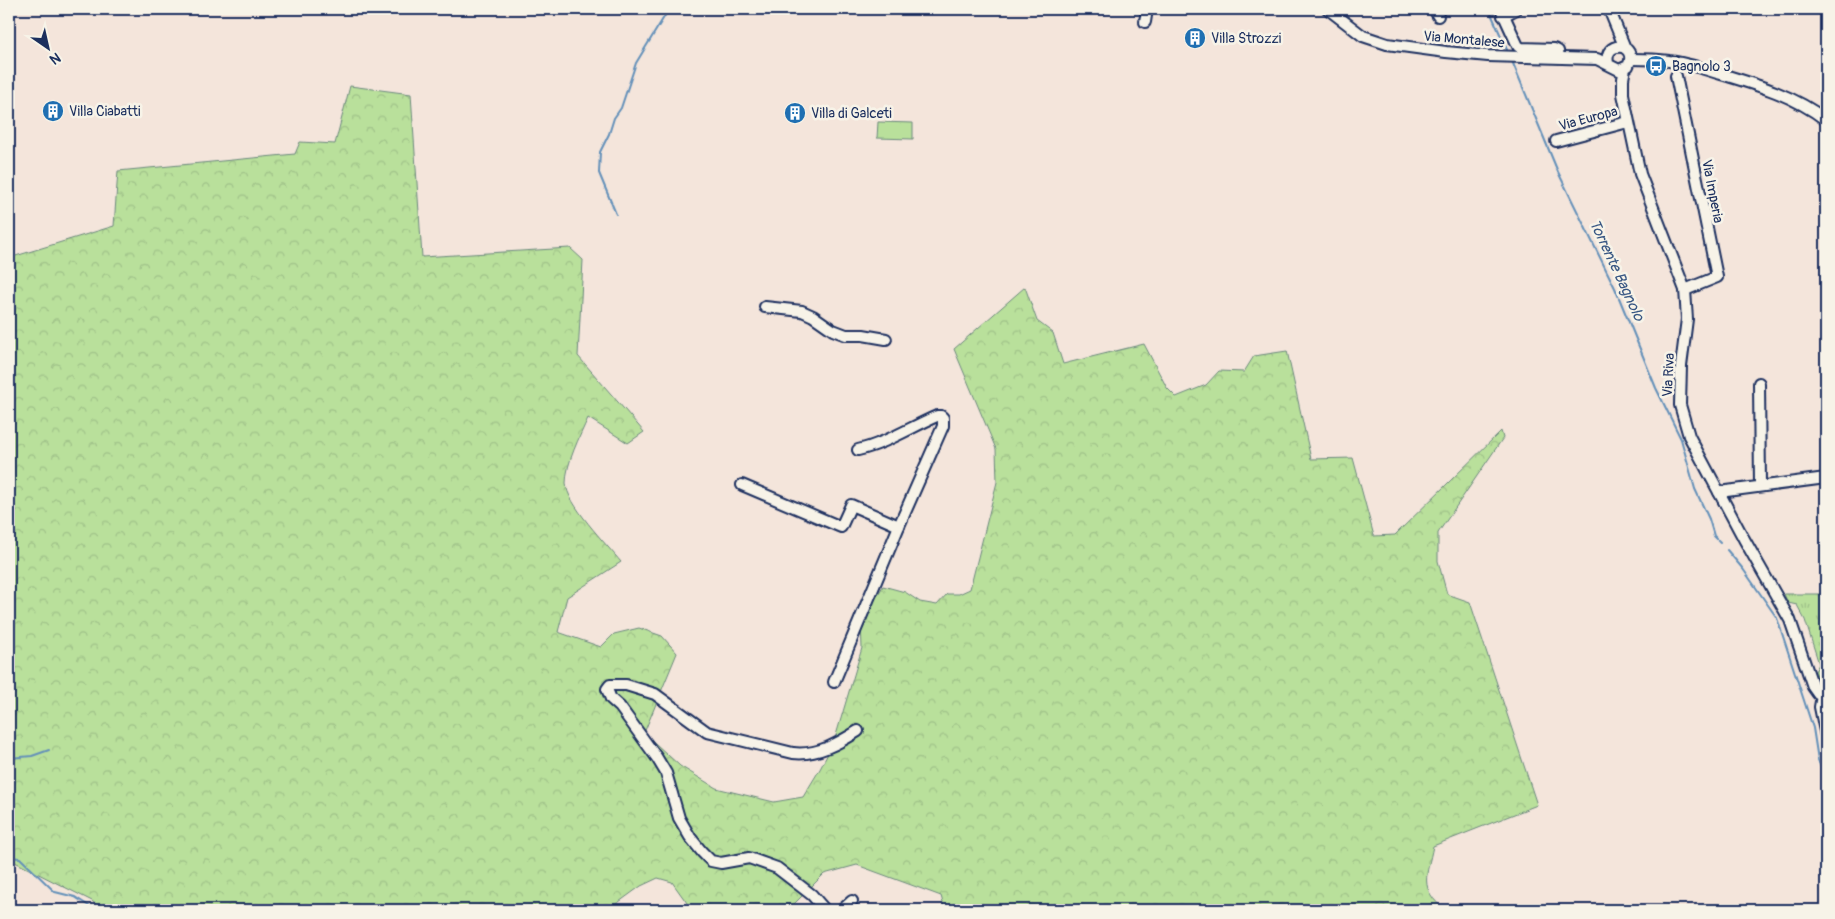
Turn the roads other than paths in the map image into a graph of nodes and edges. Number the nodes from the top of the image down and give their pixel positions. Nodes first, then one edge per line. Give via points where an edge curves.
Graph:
1 (1147, 9) edge
2 (1328, 9) edge
3 (1516, 9) edge
4 (1609, 9) edge
5 (1502, 12) edge
6 (1614, 20) junction
7 (1145, 22) dead end
8 (1613, 48) junction
9 (1625, 48) junction
10 (1559, 57) junction
11 (1620, 65) junction
12 (1676, 76) dead end
13 (1826, 120) edge
14 (1628, 122) junction
15 (1556, 141) dead end
16 (1685, 290) junction
17 (765, 307) dead end
18 (886, 339) dead end
19 (1759, 383) dead end
20 (858, 450) dead end
21 (1826, 478) edge
22 (742, 485) dead end
23 (1760, 486) junction
24 (1719, 492) junction
25 (899, 526) junction
26 (834, 682) dead end
27 (1824, 695) edge
28 (858, 731) dead end
29 (1826, 736) edge
30 (852, 901) dead end
31 (825, 910) edge
32 (842, 910) edge

1 - 7 street
2 - 10 street, Via Montalese via 1357,32 1376,41 1446,52
3 - 5 street
4 - 6 street
5 - 10 street via 1518,46 1554,49
6 - 8 street
6 - 9 street
8 - 9 street
8 - 11 street via 1607,58
9 - 11 street via 1630,53
10 - 11 street, Via Montalese via 1596,59
11 - 13 street, Via Montalese via 1679,62 1770,89 1798,101
11 - 14 street, Via Riva
12 - 16 street, Via Imperia via 1717,277
14 - 15 street, Via Europa
14 - 16 street, Via Riva via 1640,174
16 - 24 street, Via Riva via 1687,319 1680,405 1689,436
17 - 18 street via 802,311 846,335
19 - 23 street
20 - 25 street via 873,447 937,416 943,418 943,426
21 - 23 street
22 - 25 street via 841,527 851,505
23 - 24 street
24 - 27 street, Via Riva via 1790,620 1813,686 1818,694
25 - 26 street
27 - 29 street via 1820,708
28 - 31 street via 822,750 805,755 794,754 708,732 647,691 616,684 607,689 666,773 679,818 702,852 711,861 721,863 750,858 777,868 812,895
30 - 32 street

